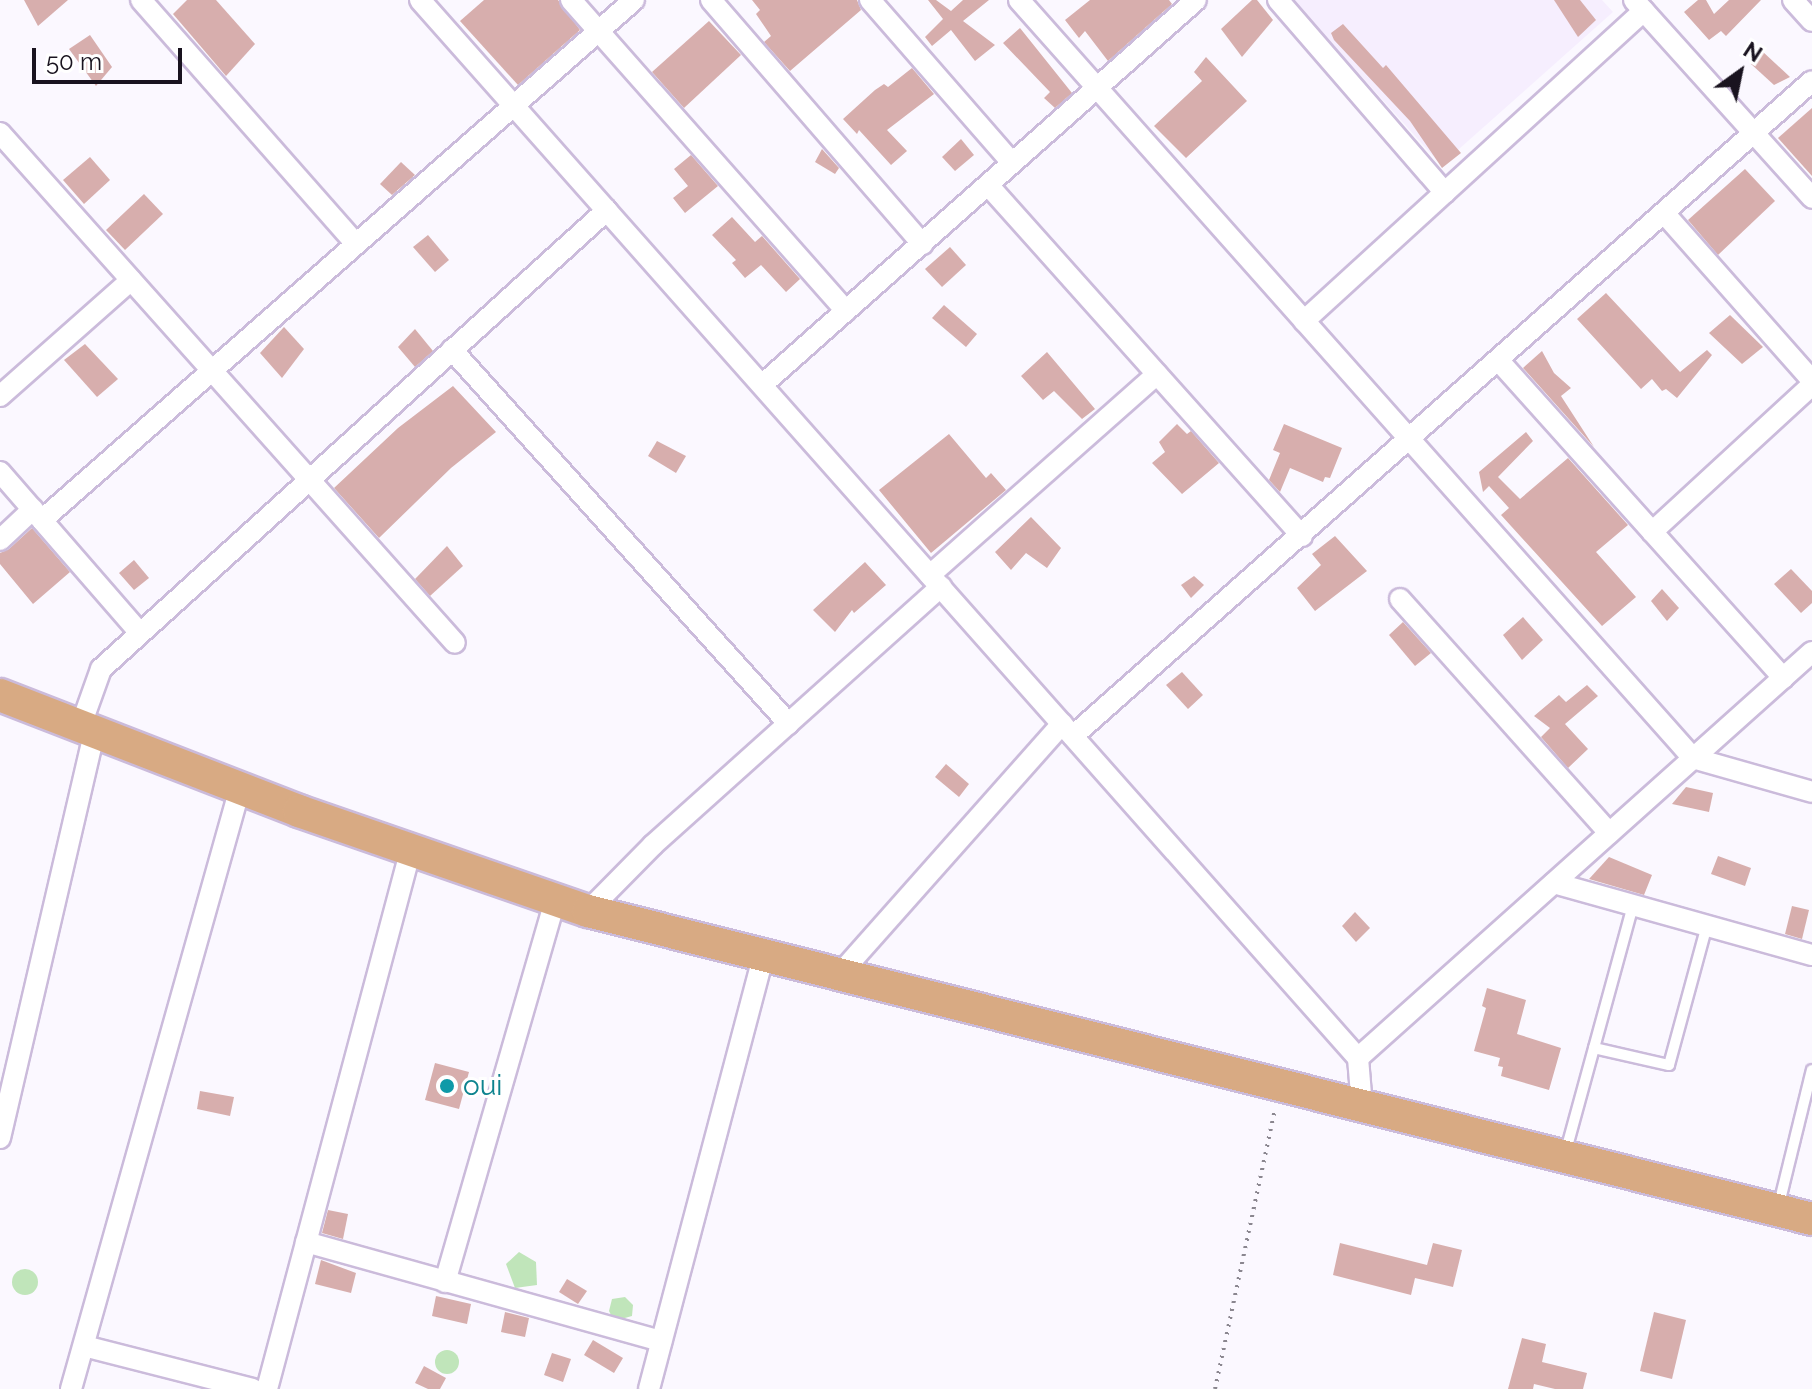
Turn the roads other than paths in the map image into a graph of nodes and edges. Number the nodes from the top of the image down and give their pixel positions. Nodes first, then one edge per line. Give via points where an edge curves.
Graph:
1 (141, 0) edge
2 (420, 0) edge
3 (571, 0) edge
4 (634, 0) edge
5 (711, 0) edge
6 (870, 0) edge
7 (1019, 0) edge
8 (1196, 0) edge
9 (1278, 0) edge
10 (1793, 0) edge
11 (1639, 6) edge
12 (1812, 21) edge
13 (599, 31) junction
14 (1812, 81) edge
15 (1097, 88) junction
16 (514, 105) junction
17 (0, 133) edge
18 (1753, 133) junction
19 (1012, 163) junction
20 (988, 185) junction
21 (1445, 193) junction
22 (1812, 198) edge
23 (607, 210) junction
24 (1664, 213) junction
25 (356, 244) junction
26 (922, 244) junction
27 (131, 280) junction
28 (846, 311) junction
29 (1304, 321) junction
30 (452, 350) junction
31 (1499, 361) junction
32 (212, 371) junction
33 (1157, 374) junction
34 (1812, 383) edge
35 (762, 385) junction
36 (0, 396) edge
37 (1411, 440) junction
38 (0, 472) edge
39 (309, 480) junction
40 (38, 515) junction
41 (1652, 532) junction
42 (1302, 536) junction
43 (0, 540) edge
44 (935, 581) junction
45 (1400, 599) dead end
46 (140, 633) junction
47 (455, 643) dead end
48 (1812, 652) edge
49 (1783, 678) junction
50 (0, 695) edge
51 (789, 724) junction
52 (88, 728) junction
53 (1068, 730) junction
54 (1693, 758) junction
55 (240, 788) junction
56 (1812, 792) edge
57 (1609, 833) junction
58 (411, 849) junction
59 (1554, 883) junction
60 (555, 900) junction
61 (1633, 905) junction
62 (588, 911) junction
63 (1707, 925) junction
64 (1812, 955) edge
65 (763, 956) junction
66 (839, 975) junction
67 (1594, 1048) junction
68 (1358, 1058) junction
69 (1812, 1070) edge
70 (1362, 1107) junction
71 (0, 1138) edge
72 (1564, 1157) junction
73 (1778, 1211) junction
74 (1812, 1219) edge
75 (306, 1242) junction
76 (445, 1282) junction
77 (661, 1341) junction
78 (84, 1346) junction
79 (71, 1389) edge
80 (253, 1389) edge
81 (267, 1389) edge
82 (649, 1389) edge

1 - 25 street
2 - 16 street
3 - 13 street
4 - 13 street
5 - 26 street
6 - 19 street
7 - 15 street
8 - 15 street
9 - 21 street
10 - 12 street
11 - 18 street
11 - 21 street
13 - 16 street
13 - 28 street
14 - 18 street
15 - 19 street
15 - 29 street
16 - 23 street
16 - 25 street
17 - 27 street
18 - 22 street
18 - 24 street
19 - 20 street
20 - 26 street
20 - 33 street
21 - 29 street
23 - 30 street
23 - 35 street
24 - 31 street
24 - 34 street
25 - 32 street
26 - 28 street
27 - 32 street
27 - 36 street
28 - 35 street
29 - 37 street
30 - 39 street
30 - 51 street
31 - 37 street
31 - 41 street
32 - 39 street
32 - 40 street
33 - 42 street
33 - 44 street
34 - 41 street
35 - 44 street
37 - 42 street
37 - 54 street
38 - 40 street
39 - 46 street
39 - 47 street
40 - 43 street
40 - 46 street
41 - 49 street
42 - 53 street
44 - 51 street
44 - 53 street
45 - 57 street
46 - 52 street via 101,669
48 - 49 street
49 - 54 street
50 - 52 main road
51 - 62 street via 653,845
52 - 55 main road
52 - 71 street
53 - 66 street
53 - 68 street
54 - 56 street
54 - 57 street
55 - 58 main road
55 - 78 street
57 - 59 street
58 - 60 main road
58 - 75 street
59 - 61 street
59 - 68 street
60 - 62 main road
60 - 76 street
61 - 63 street
61 - 67 lane
62 - 65 main road
63 - 64 street
63 - 67 lane via 1669,1065
65 - 66 main road
65 - 77 street
66 - 70 main road
67 - 72 lane
68 - 70 street
69 - 73 lane
70 - 72 main road
72 - 73 main road
73 - 74 main road
75 - 76 street
75 - 81 street
76 - 77 street
77 - 82 street
78 - 79 street
78 - 80 street

